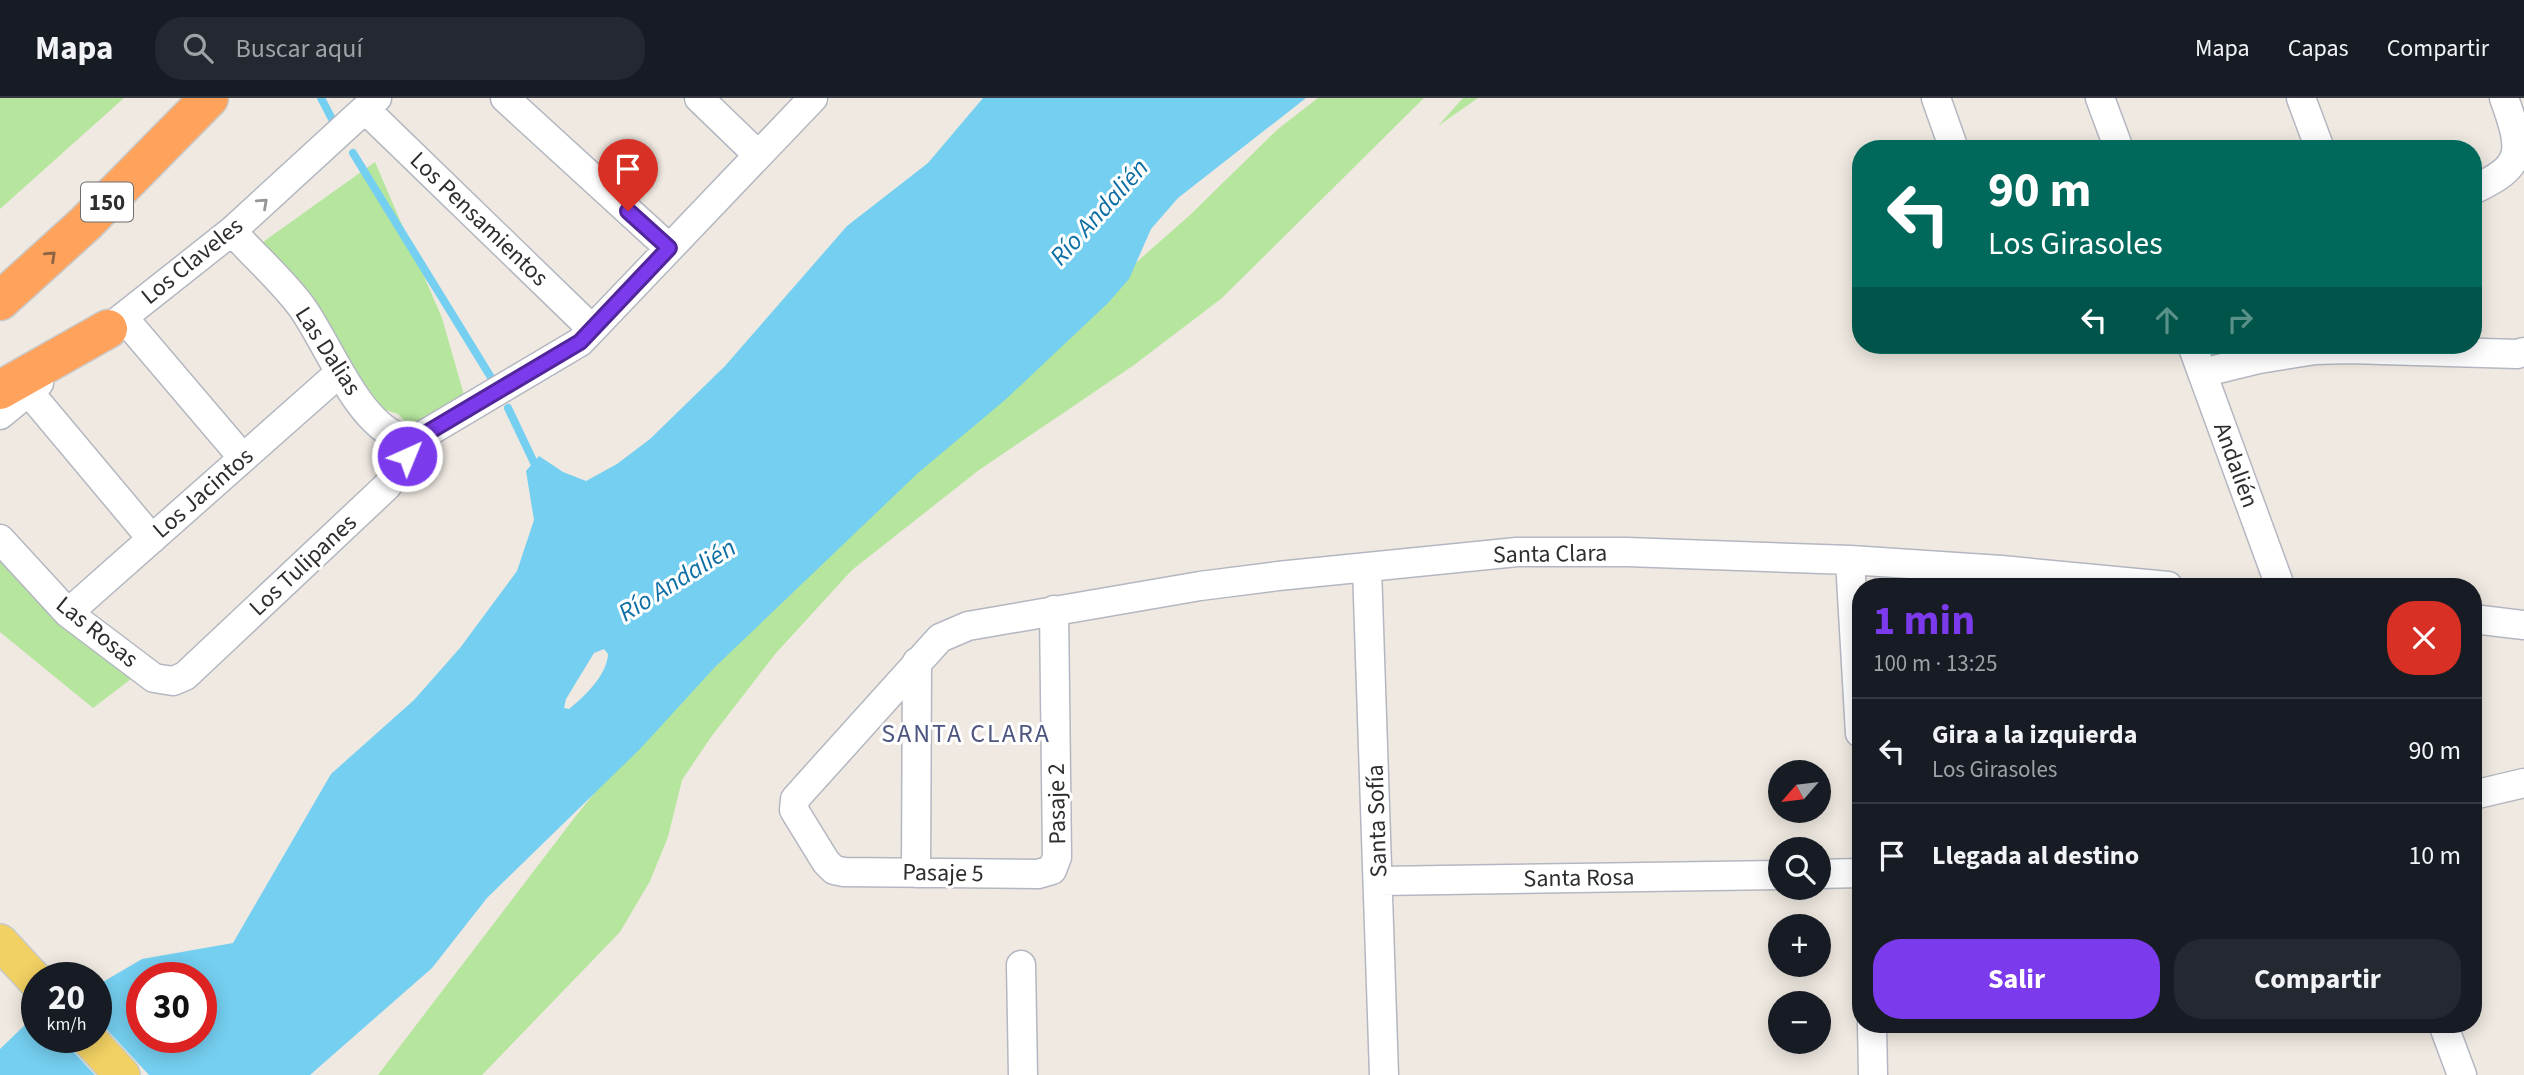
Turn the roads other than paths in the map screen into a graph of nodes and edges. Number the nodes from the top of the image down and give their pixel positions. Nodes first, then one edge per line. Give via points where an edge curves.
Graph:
1 (172, 98) edge
2 (209, 98) edge
3 (505, 98) edge
4 (699, 98) edge
5 (813, 98) edge
6 (1936, 98) edge
7 (2100, 98) edge
8 (2301, 98) edge
9 (2504, 98) edge
10 (371, 104) edge
11 (1951, 140) edge
12 (2116, 140) edge
13 (2317, 140) edge
14 (758, 155) junction
15 (2482, 187) edge
16 (232, 231) junction
17 (669, 248) junction
18 (0, 269) edge
19 (0, 301) edge
20 (115, 323) junction
21 (592, 329) junction
22 (2524, 352) edge
23 (2482, 353) edge
24 (2195, 354) edge
25 (2290, 354) edge
26 (2202, 373) junction
27 (338, 374) junction
28 (14, 391) edge
29 (0, 415) edge
30 (420, 437) junction
31 (243, 458) junction
32 (0, 539) edge
33 (152, 539) junction
34 (1850, 560) junction
35 (1367, 568) junction
36 (2084, 578) edge
37 (2277, 578) edge
38 (1852, 595) edge
39 (1054, 610) junction
40 (68, 613) junction
41 (2482, 620) edge
42 (2524, 625) edge
43 (917, 662) junction
44 (173, 681) joint
45 (2524, 783) edge
46 (2482, 793) edge
47 (1052, 870) joint
48 (916, 873) junction
49 (1852, 873) edge
50 (1831, 874) edge
51 (1768, 875) edge
52 (1379, 881) junction
53 (0, 942) edge
54 (21, 965) edge
55 (1021, 965) dead end
56 (1872, 1033) edge
57 (2446, 1033) edge
58 (102, 1053) edge
59 (122, 1075) edge
60 (1023, 1075) edge
61 (1384, 1075) edge
62 (1873, 1075) edge
63 (2462, 1075) edge

1 - 18 highway, 150
19 -> 2 highway, 150 via 86,223
3 - 17 street
4 - 14 street
5 - 14 street
6 - 11 street
7 - 12 street
8 - 13 street
9 - 15 street via 2519,139 2519,163
16 -> 10 street, Los Claveles
10 - 21 street, Los Pensamientos
14 - 17 street
16 - 20 street, Los Claveles
16 - 27 street, Las Dalias via 317,328
17 - 21 street
20 - 28 highway
20 - 31 street
21 - 30 street via 580,342
22 - 23 street
24 - 26 street, Andalién
25 - 26 street
26 - 37 street, Andalién
27 - 30 street, Las Dalias via 379,424 398,436
27 - 31 street, Los Jacintos
28 - 29 street
28 - 33 street
30 - 44 street, Los Tulipanes via 387,486 185,676
31 - 33 street, Los Jacintos
32 - 40 street, Las Rosas
33 - 40 street, Los Jacintos
34 - 35 street, Santa Clara via 1540,552
34 - 36 street, Santa Clara
34 - 38 street
35 - 39 street, Santa Clara via 1200,586
35 - 52 street, Santa Sofía
39 - 43 street, Santa Clara via 968,626 940,638
39 - 47 street, Pasaje 2 via 1057,857
40 - 44 street, Las Rosas via 154,678
41 - 42 street
43 - 48 street
43 - 48 street, Pasaje 5 via 794,805 834,870
45 - 46 street
47 - 48 street, Pasaje 5 via 1038,874
49 - 50 street
51 - 52 street, Santa Rosa
52 - 61 street, Santa Sofía
53 - 54 main road
55 - 60 street
56 - 62 street
57 - 63 street
58 - 59 main road

